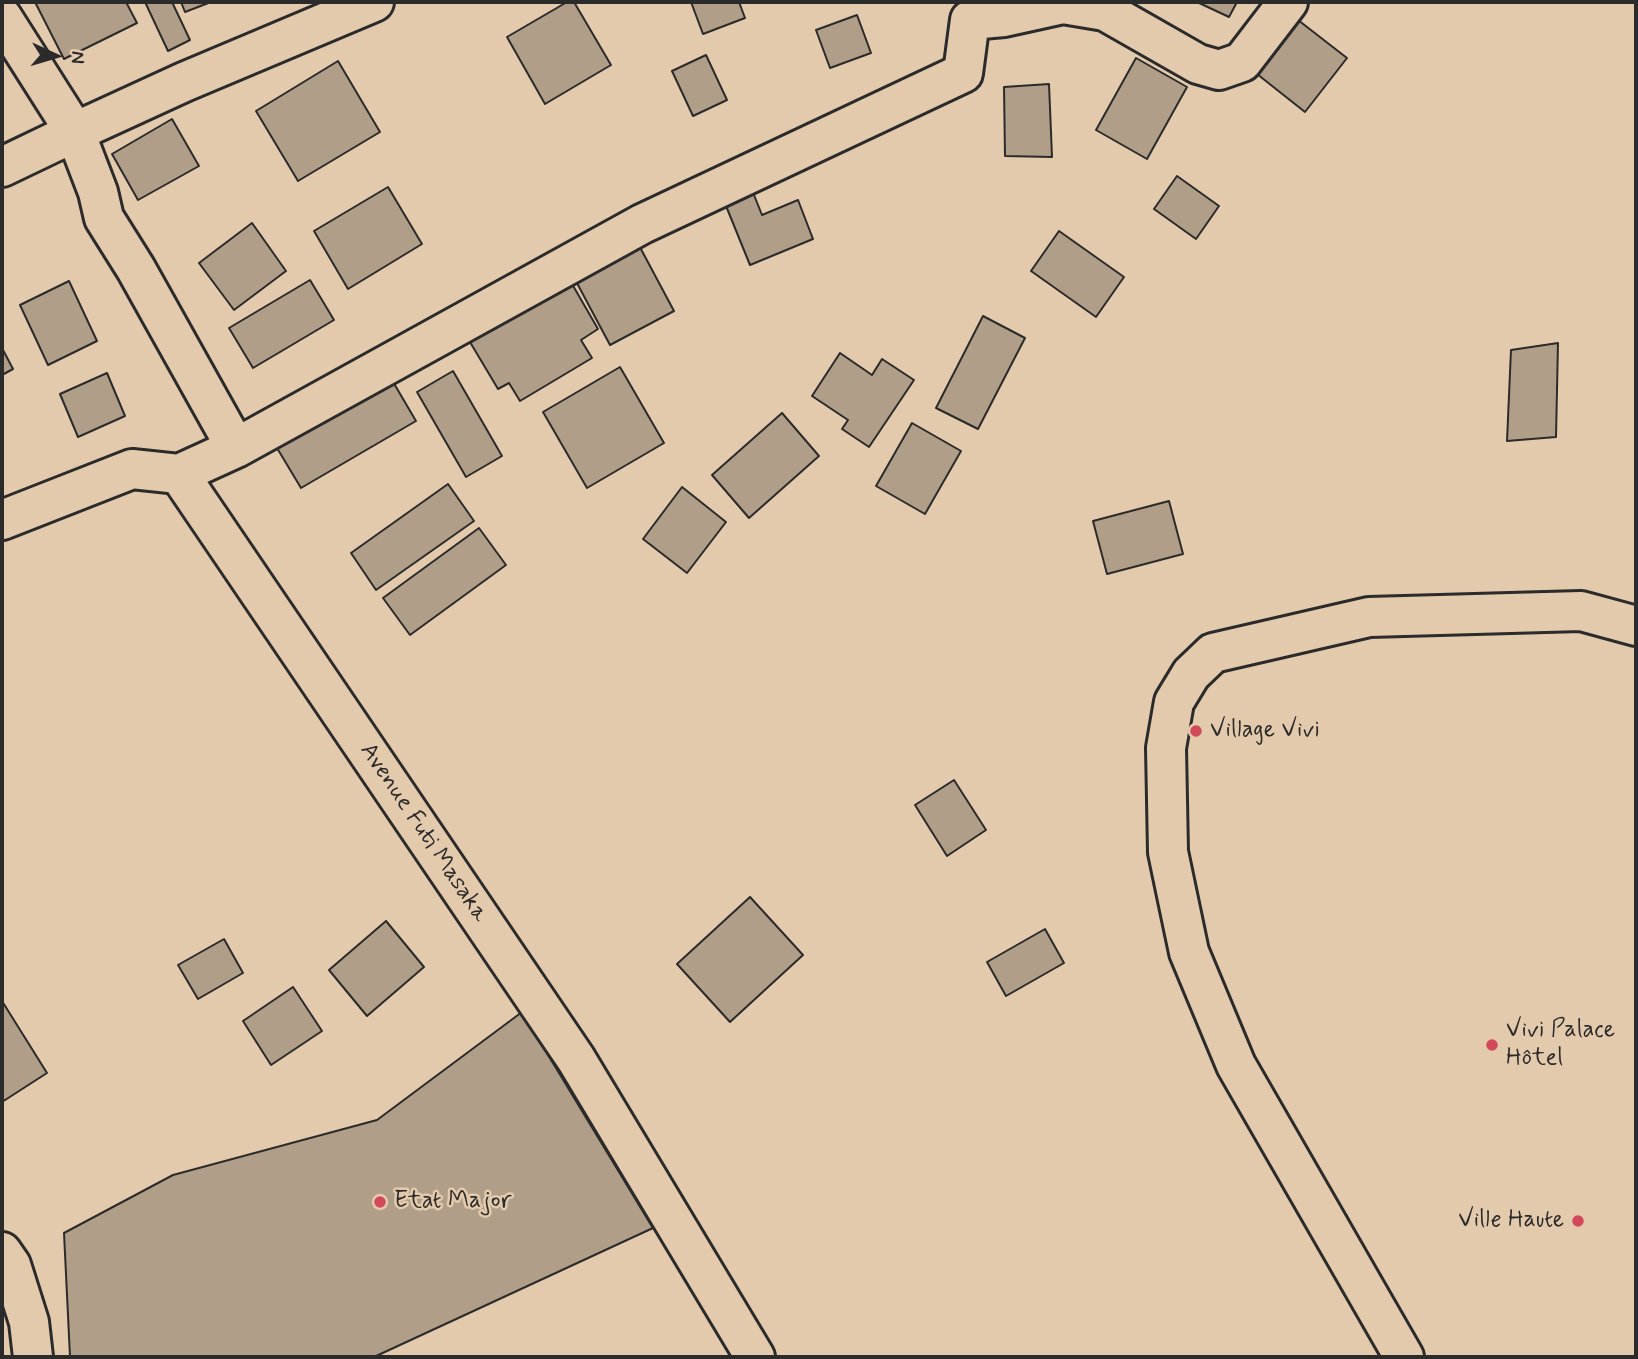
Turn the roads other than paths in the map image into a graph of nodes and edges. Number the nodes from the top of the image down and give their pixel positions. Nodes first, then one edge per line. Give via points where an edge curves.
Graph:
1 (374, 2) edge
2 (1288, 2) edge
3 (977, 14) edge
4 (2, 17) edge
5 (75, 132) junction
6 (2, 167) edge
7 (236, 448) junction
8 (179, 474) junction
9 (2, 520) edge
10 (1636, 626) edge
11 (2, 1252) edge
12 (33, 1357) edge
13 (755, 1357) edge
14 (1404, 1357) edge

1 - 5 street
2 - 3 street via 1242,62 1219,70 1198,64 1105,11 1063,4 1004,17
3 - 7 street via 963,73 642,225
4 - 5 street
5 - 6 street
5 - 7 street via 104,218
7 - 8 street
8 - 9 street via 132,469
8 - 13 street, Avenue Futi Masaka via 576,1059
10 - 14 street via 1581,611 1369,617 1213,653 1191,674 1174,702 1166,748 1168,852 1189,952 1236,1065
11 - 12 street via 29,1322

